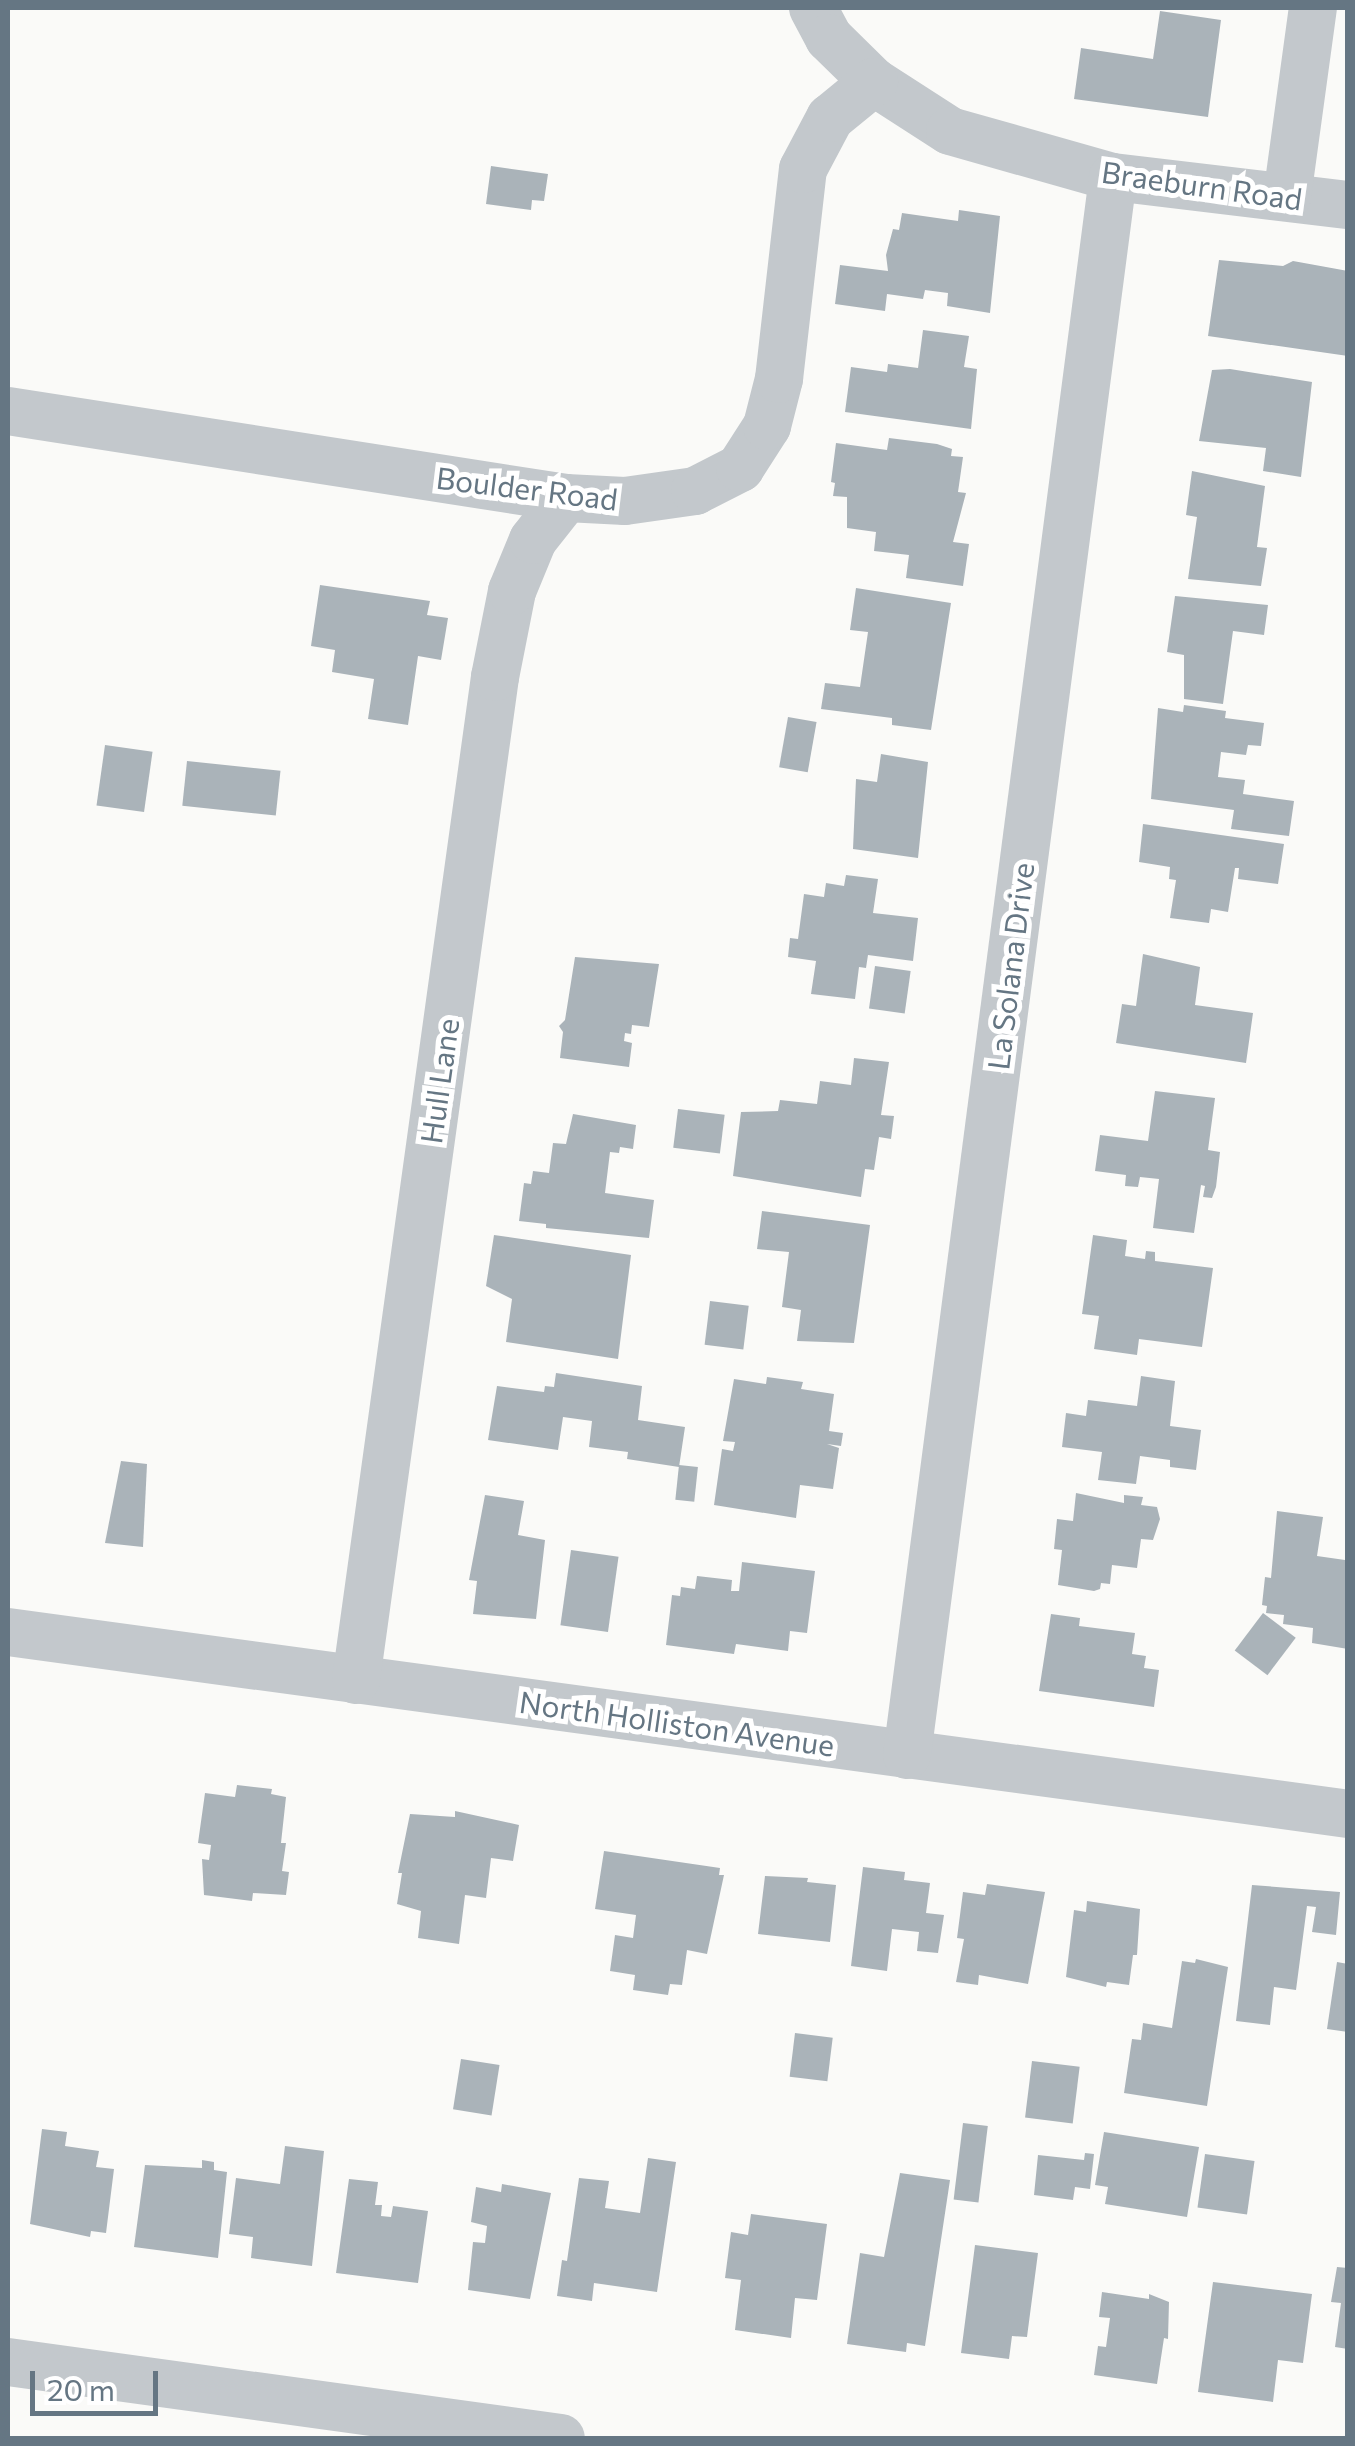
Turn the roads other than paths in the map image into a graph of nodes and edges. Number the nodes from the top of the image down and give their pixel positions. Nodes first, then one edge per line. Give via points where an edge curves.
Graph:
1 (813, 8) edge
2 (1313, 8) edge
3 (874, 82) junction
4 (1114, 177) junction
5 (1287, 197) junction
6 (1348, 205) edge
7 (8, 410) edge
8 (566, 498) junction
9 (8, 1632) edge
10 (356, 1680) junction
11 (907, 1755) junction
12 (1348, 1814) edge
13 (8, 2362) edge
14 (561, 2438) edge

1 - 3 street, Braeburn Road via 829,38
2 - 5 street
3 - 4 street, Braeburn Road via 950,131
3 - 8 street, Boulder Road via 830,118 803,169 779,379 768,426 740,468 695,491 625,501
4 - 5 street, Braeburn Road
4 - 11 street, La Solana Drive
5 - 6 street, Braeburn Road
7 - 8 street, Boulder Road
8 - 10 street, Hull Lane via 533,540 512,591 495,677
9 - 10 street, North Holliston Avenue
10 - 11 street, North Holliston Avenue
11 - 12 street, North Holliston Avenue
13 - 14 street

